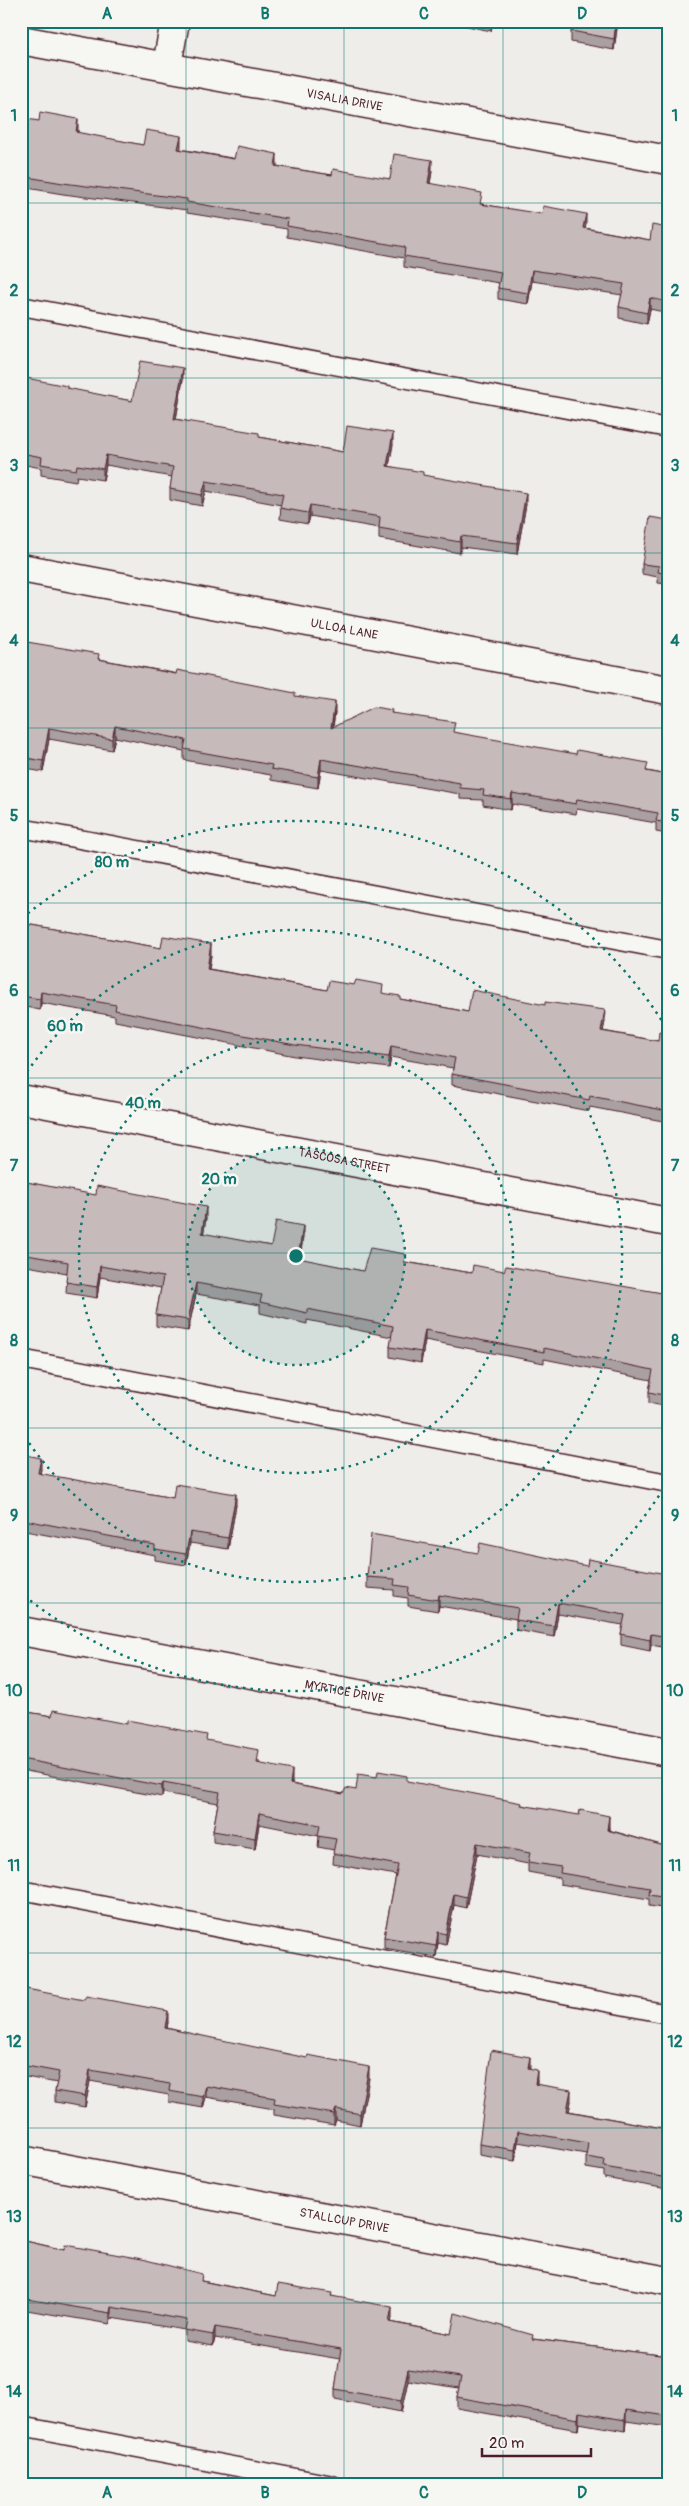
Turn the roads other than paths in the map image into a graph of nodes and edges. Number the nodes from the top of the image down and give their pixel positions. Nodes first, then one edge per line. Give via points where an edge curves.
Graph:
1 (175, 21) edge
2 (21, 40) edge
3 (167, 65) junction
4 (668, 160) edge
5 (21, 306) edge
6 (668, 428) edge
7 (21, 568) edge
8 (668, 690) edge
9 (21, 828) edge
10 (668, 950) edge
11 (21, 1099) edge
12 (668, 1222) edge
13 (21, 1359) edge
14 (668, 1483) edge
15 (21, 1632) edge
16 (668, 1752) edge
17 (21, 1890) edge
18 (668, 2014) edge
19 (21, 2160) edge
20 (668, 2281) edge
21 (21, 2426) edge
22 (333, 2485) edge

1 - 3 street
2 - 3 street, VISALIA DRIVE
3 - 4 street, VISALIA DRIVE
5 - 6 lane
7 - 8 street, ULLOA LANE
9 - 10 lane
11 - 12 street, TASCOSA STREET
13 - 14 lane
15 - 16 street, MYRTICE DRIVE
17 - 18 lane
19 - 20 street, STALLCUP DRIVE
21 - 22 lane

